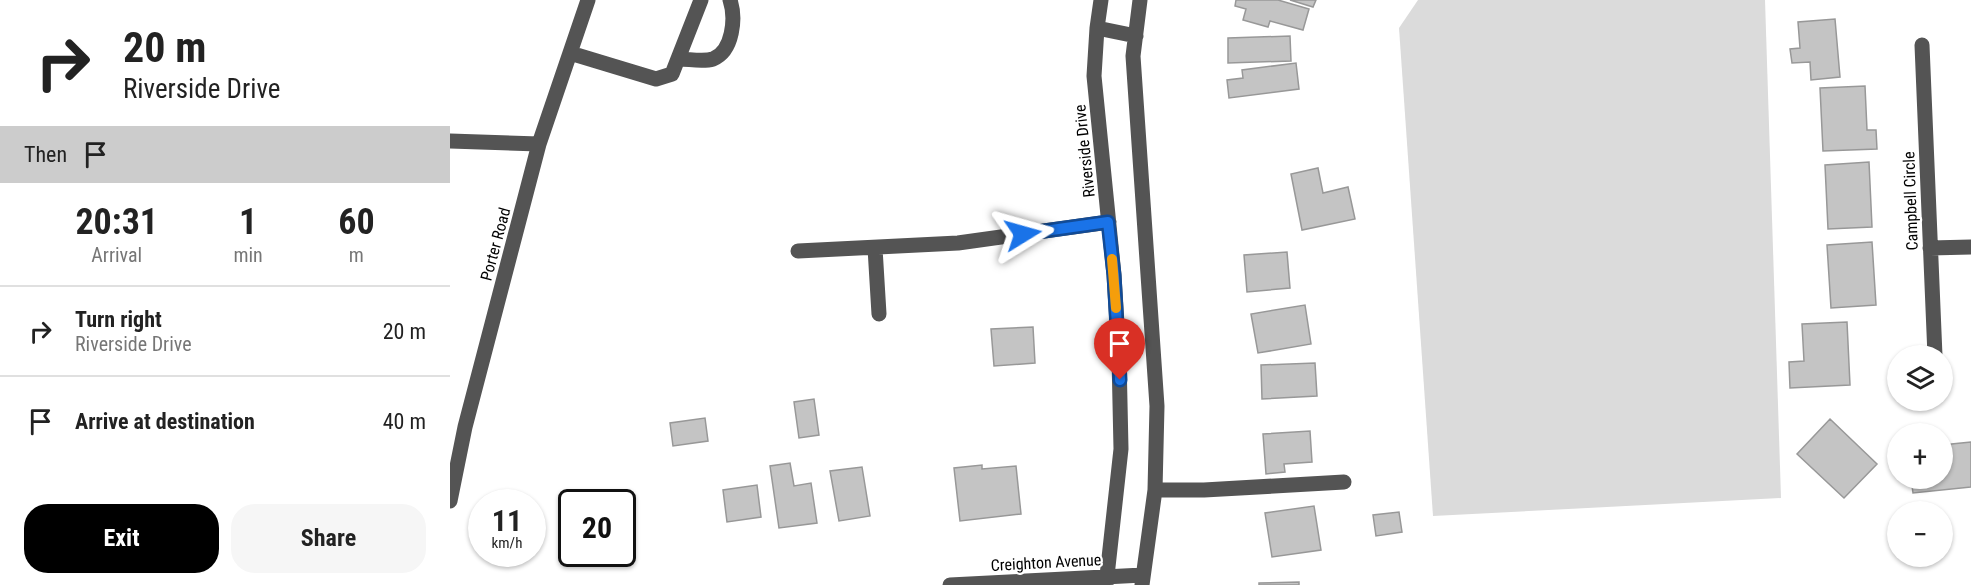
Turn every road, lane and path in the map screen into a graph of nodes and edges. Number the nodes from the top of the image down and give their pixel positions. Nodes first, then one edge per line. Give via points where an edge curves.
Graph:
1 (588, 0) edge
2 (701, 0) edge
3 (730, 0) edge
4 (1101, 0) edge
5 (1140, 0) edge
6 (1097, 28) junction
7 (1136, 36) junction
8 (1922, 45) dead end
9 (570, 53) junction
10 (679, 59) junction
11 (450, 141) edge
12 (539, 144) junction
13 (1108, 222) junction
14 (1971, 247) edge
15 (875, 248) junction
16 (1930, 248) junction
17 (798, 251) dead end
18 (879, 314) dead end
19 (1934, 345) edge
20 (457, 427) edge
21 (1344, 482) dead end
22 (1155, 490) junction
23 (450, 501) edge
24 (1142, 580) edge
25 (1107, 581) edge
26 (950, 585) edge

1 - 9 street, Porter Road
2 - 10 street
3 - 10 street via 734,11 729,42 720,55 710,60
4 - 6 street, Riverside Drive
5 - 7 street
6 - 7 street
6 - 13 street, Riverside Drive via 1094,76
7 - 22 street via 1133,56 1157,406
8 - 16 street, Campbell Circle
9 - 10 street via 656,80 672,74
9 - 12 street, Porter Road
11 - 12 street
12 - 20 street, Porter Road
13 - 15 street via 958,243
13 - 25 street, Riverside Drive via 1119,357 1121,449
14 - 16 street
15 - 17 street
15 - 18 street
16 - 19 street, Campbell Circle
20 - 23 street, Porter Road
21 - 22 street
22 - 24 street
24 - 25 street, Creighton Avenue
25 - 26 street, Creighton Avenue

